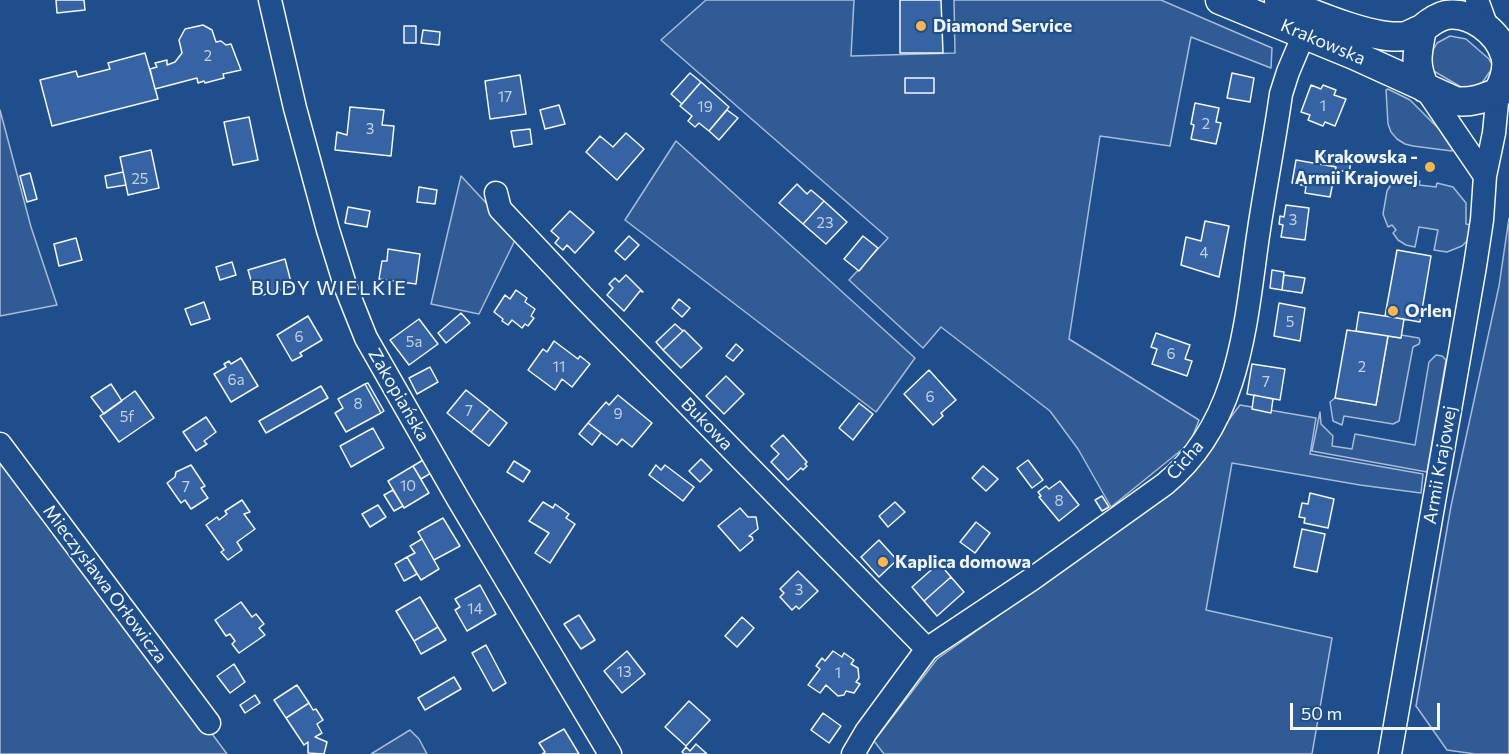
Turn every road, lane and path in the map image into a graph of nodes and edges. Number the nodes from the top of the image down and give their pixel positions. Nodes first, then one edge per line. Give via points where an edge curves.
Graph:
1 (270, 0) edge
2 (1220, 0) edge
3 (1279, 0) edge
4 (1477, 0) edge
5 (1438, 15) edge
6 (1304, 34) junction
7 (1498, 38) edge
8 (1425, 88) junction
9 (1504, 90) edge
10 (1485, 176) junction
11 (496, 192) dead end
12 (0, 444) edge
13 (927, 649) junction
14 (209, 723) dead end
15 (610, 754) edge
16 (853, 754) edge
17 (1390, 754) edge

1 - 15 street, Zakopiańska via 327,230 366,338
2 - 6 main road, Krakowska
3 - 5 main road, Krakowska via 1330,20 1392,37 1407,36
4 - 7 street
5 - 7 main road via 1475,20
5 - 8 main road via 1416,62
6 - 8 main road, Krakowska
6 - 13 street, Cicha via 1281,94 1240,353 1225,400 1207,435 1183,469 1165,484
7 - 9 main road via 1505,55
8 - 9 main road via 1465,103
8 - 10 street
9 - 10 street, Armii Krajowej
10 - 17 street, Armii Krajowej via 1471,289
11 - 13 street, Bukowa via 501,209 582,297
12 - 14 street, Mieczysława Orłowicza
13 - 16 street, Cicha

